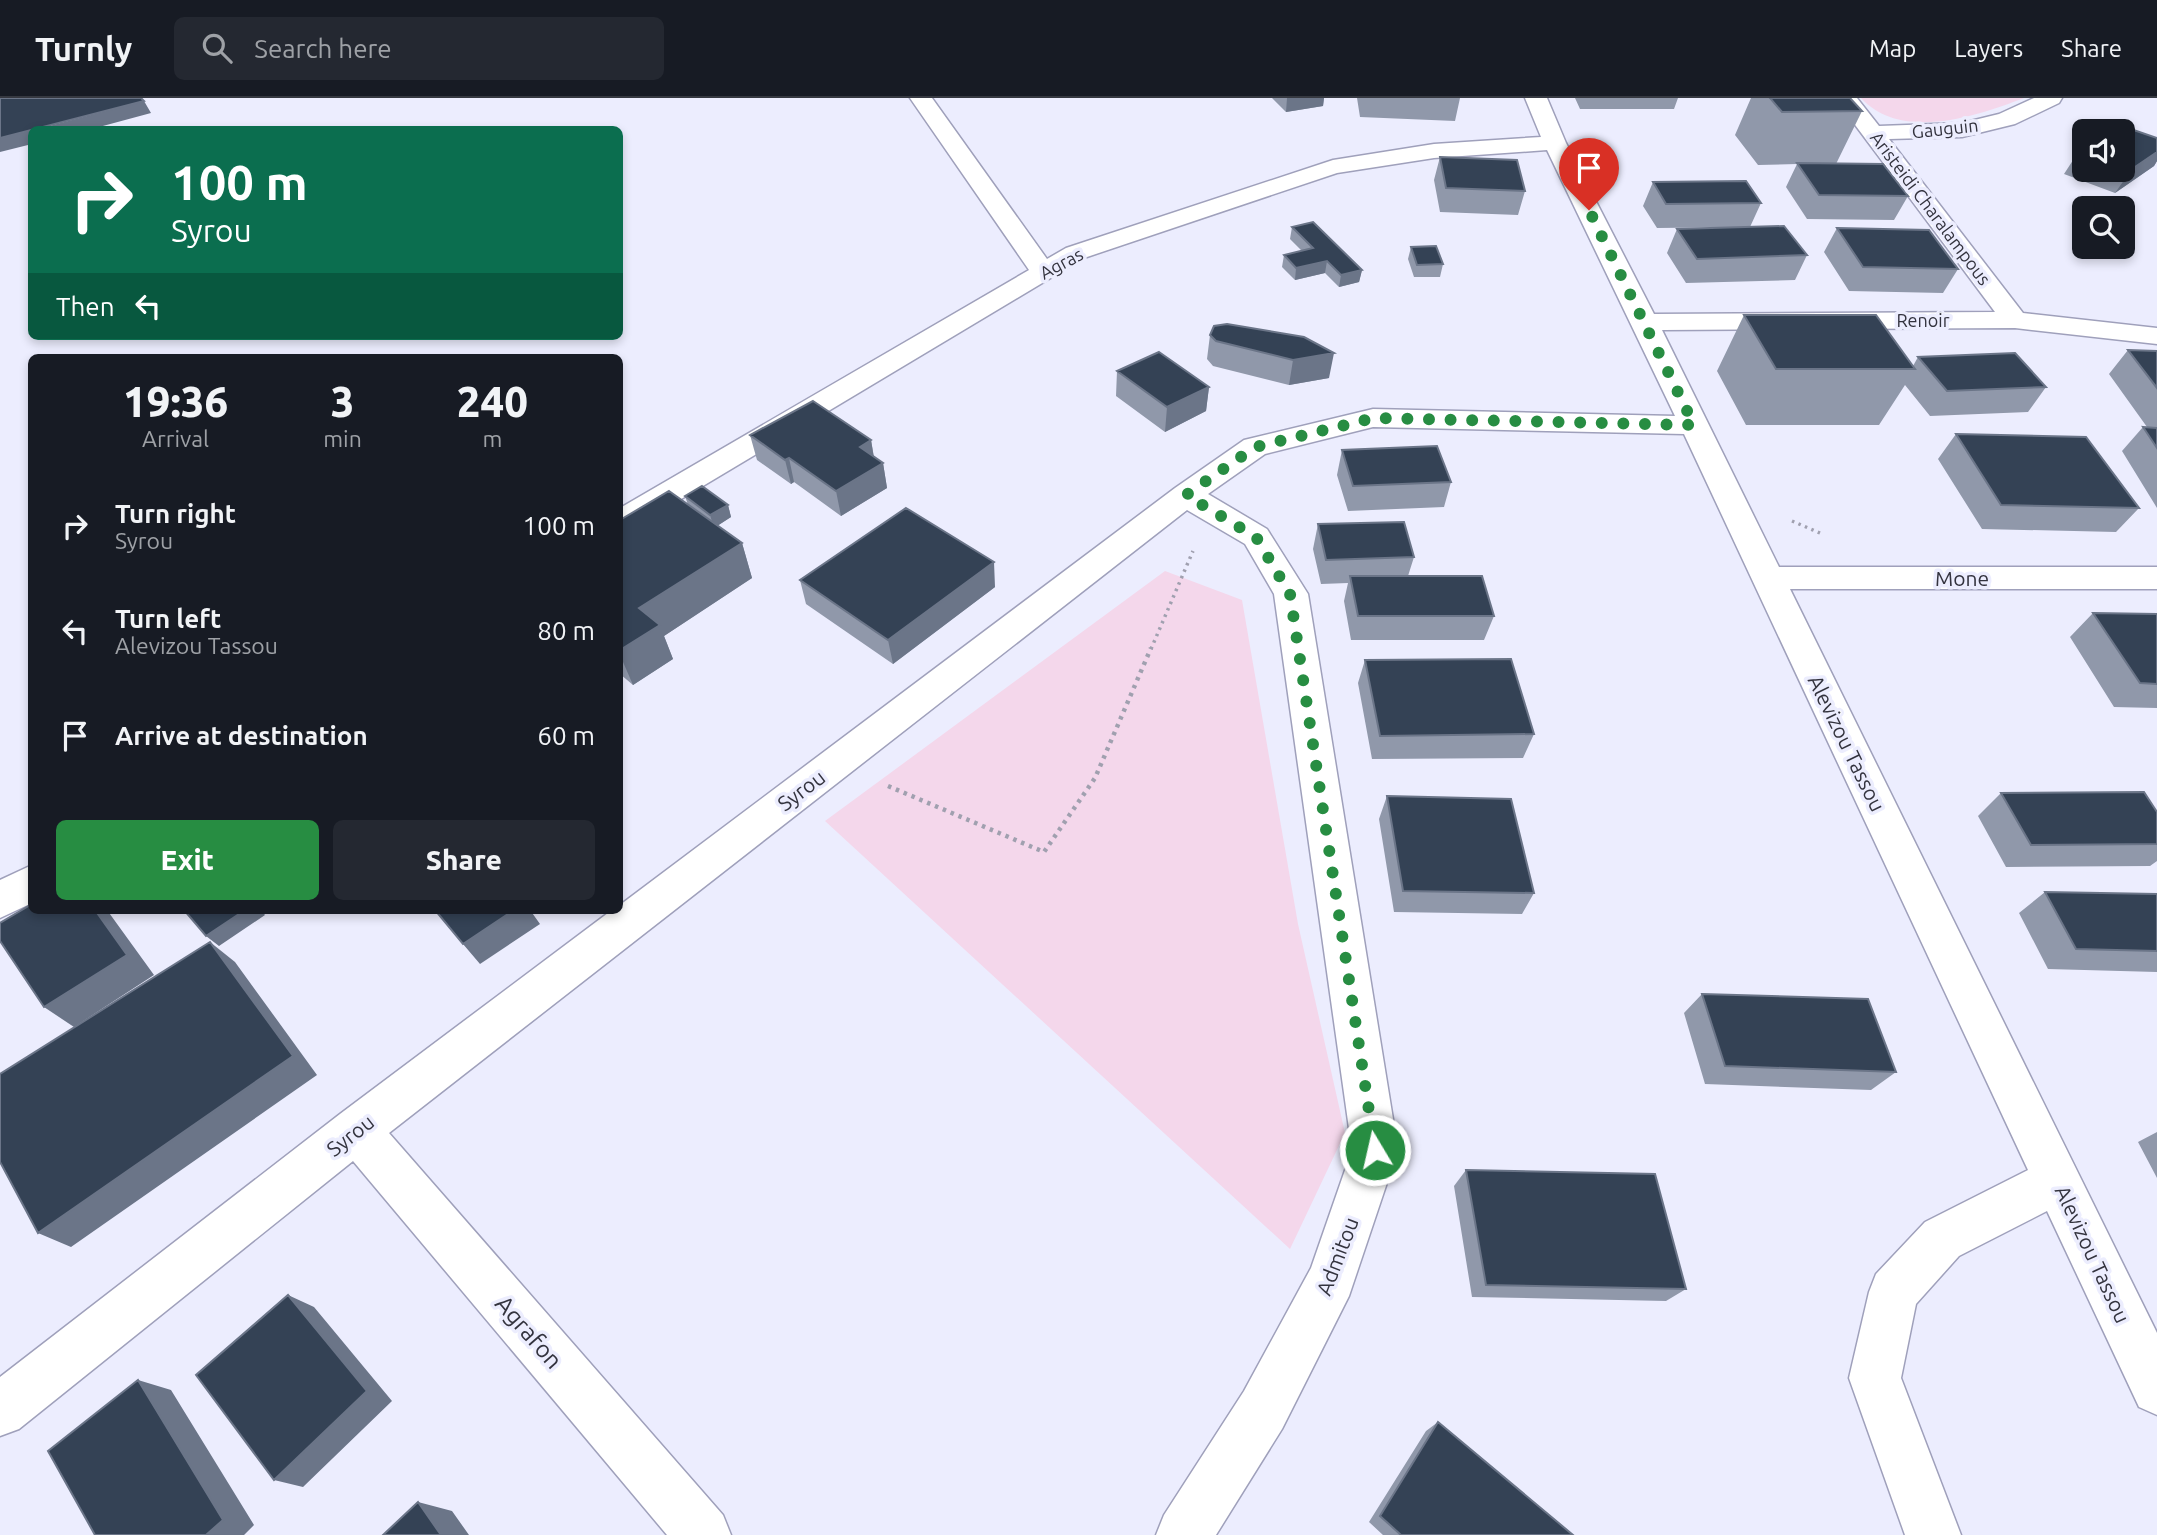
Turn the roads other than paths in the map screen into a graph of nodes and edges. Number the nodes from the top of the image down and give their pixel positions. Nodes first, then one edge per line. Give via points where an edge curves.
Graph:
1 (921, 98) edge
2 (1536, 98) edge
3 (1846, 98) edge
4 (2051, 98) edge
5 (1875, 134) junction
6 (1555, 143) junction
7 (1043, 272) junction
8 (2014, 320) junction
9 (1645, 321) junction
10 (2157, 336) edge
11 (1694, 425) junction
12 (1198, 503) junction
13 (623, 520) edge
14 (1768, 578) junction
15 (2157, 578) edge
16 (28, 884) edge
17 (0, 901) edge
18 (356, 1130) junction
19 (2058, 1180) junction
20 (2157, 1389) edge
21 (1, 1404) edge
22 (703, 1535) edge
23 (1184, 1535) edge
24 (1933, 1535) edge

1 - 7 street
2 - 6 street, Alevizou Tassou
3 - 5 street, Aristeidi Charalampous
4 - 5 street, Gauguin via 2007,119 1962,130
5 - 8 street, Aristeidi Charalampous
6 - 7 street, Agras via 1434,150 1333,167 1075,253
6 - 9 street, Alevizou Tassou
7 - 13 street, Agras
8 - 9 street, Renoir
8 - 10 street, Renoir
9 - 11 street, Alevizou Tassou
11 - 12 street, Syrou via 1374,418 1255,447
11 - 14 street, Alevizou Tassou
12 - 18 street, Syrou via 836,764
12 - 23 street, Admitou via 1256,537 1290,594 1375,1150 1332,1279 1263,1410
14 - 15 street, Mone
14 - 19 street, Alevizou Tassou
16 - 17 street
18 - 21 street, Syrou
18 - 22 street, Agrafon
19 - 20 street, Alevizou Tassou
19 - 24 street via 1942,1239 1894,1292 1875,1378

